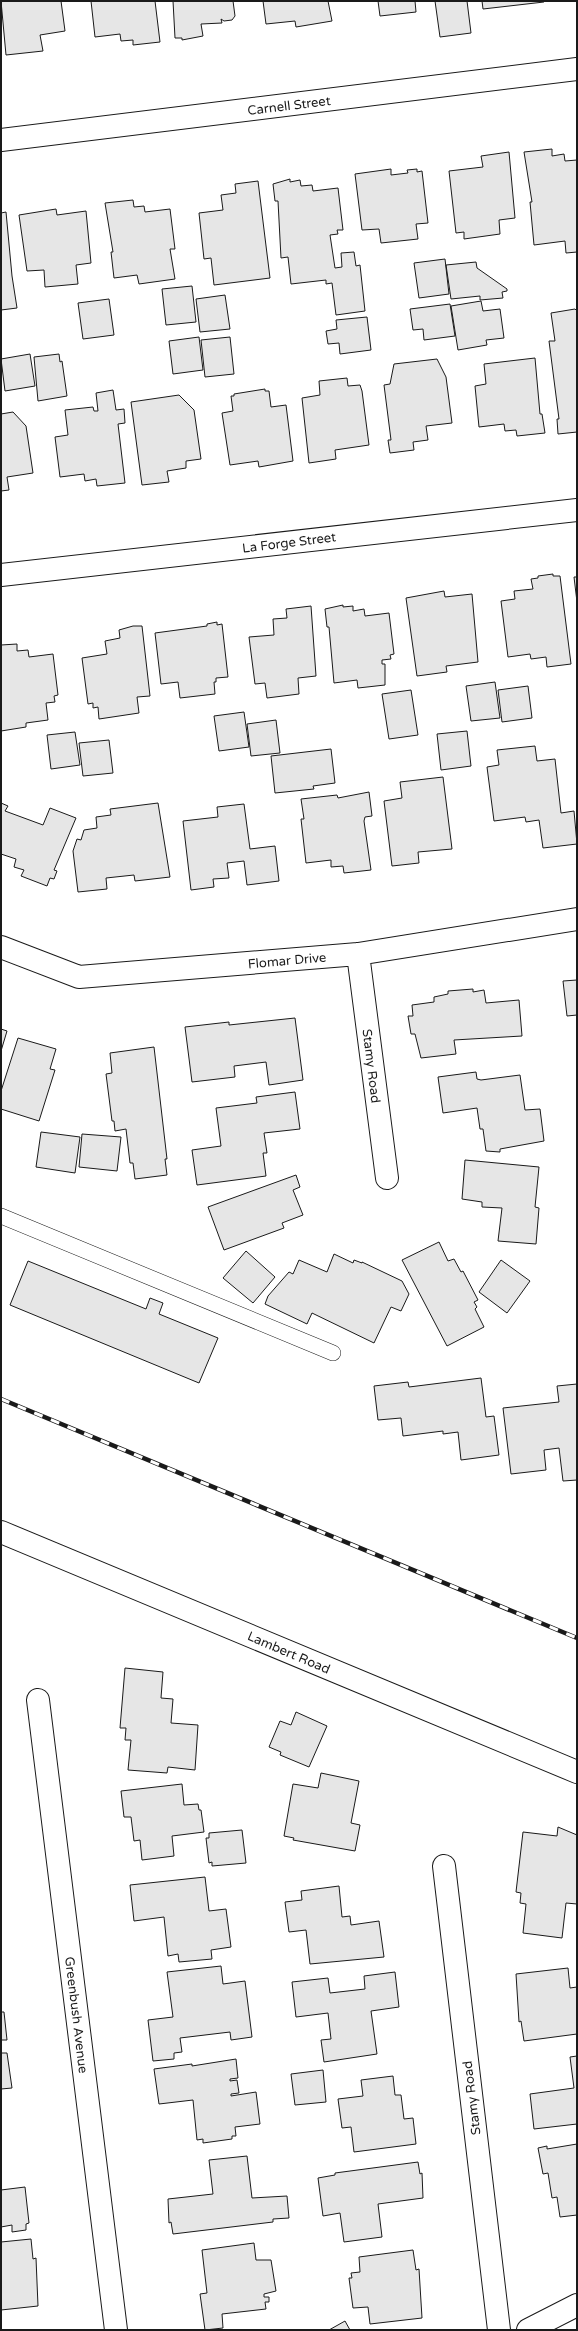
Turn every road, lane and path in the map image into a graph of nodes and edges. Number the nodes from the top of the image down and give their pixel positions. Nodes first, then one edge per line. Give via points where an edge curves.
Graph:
1 (577, 69) edge
2 (1, 140) edge
3 (577, 510) edge
4 (1, 575) edge
5 (577, 919) edge
6 (1, 947) edge
7 (358, 954) junction
8 (387, 1178) dead end
9 (1, 1216) edge
10 (333, 1353) dead end
11 (1, 1532) edge
12 (38, 1700) dead end
13 (577, 1772) edge
14 (444, 1866) dead end
15 (577, 2305) edge
16 (116, 2330) edge
17 (499, 2330) edge
18 (528, 2330) edge

1 - 2 street, Carnell Street
3 - 4 street, La Forge Street
5 - 7 street, Flomar Drive
6 - 7 street, Flomar Drive via 79,977
7 - 8 street, Stamy Road
9 - 10 lane
11 - 13 street, Lambert Road
12 - 16 street, Greenbush Avenue
14 - 17 street, Stamy Road
15 - 18 street

